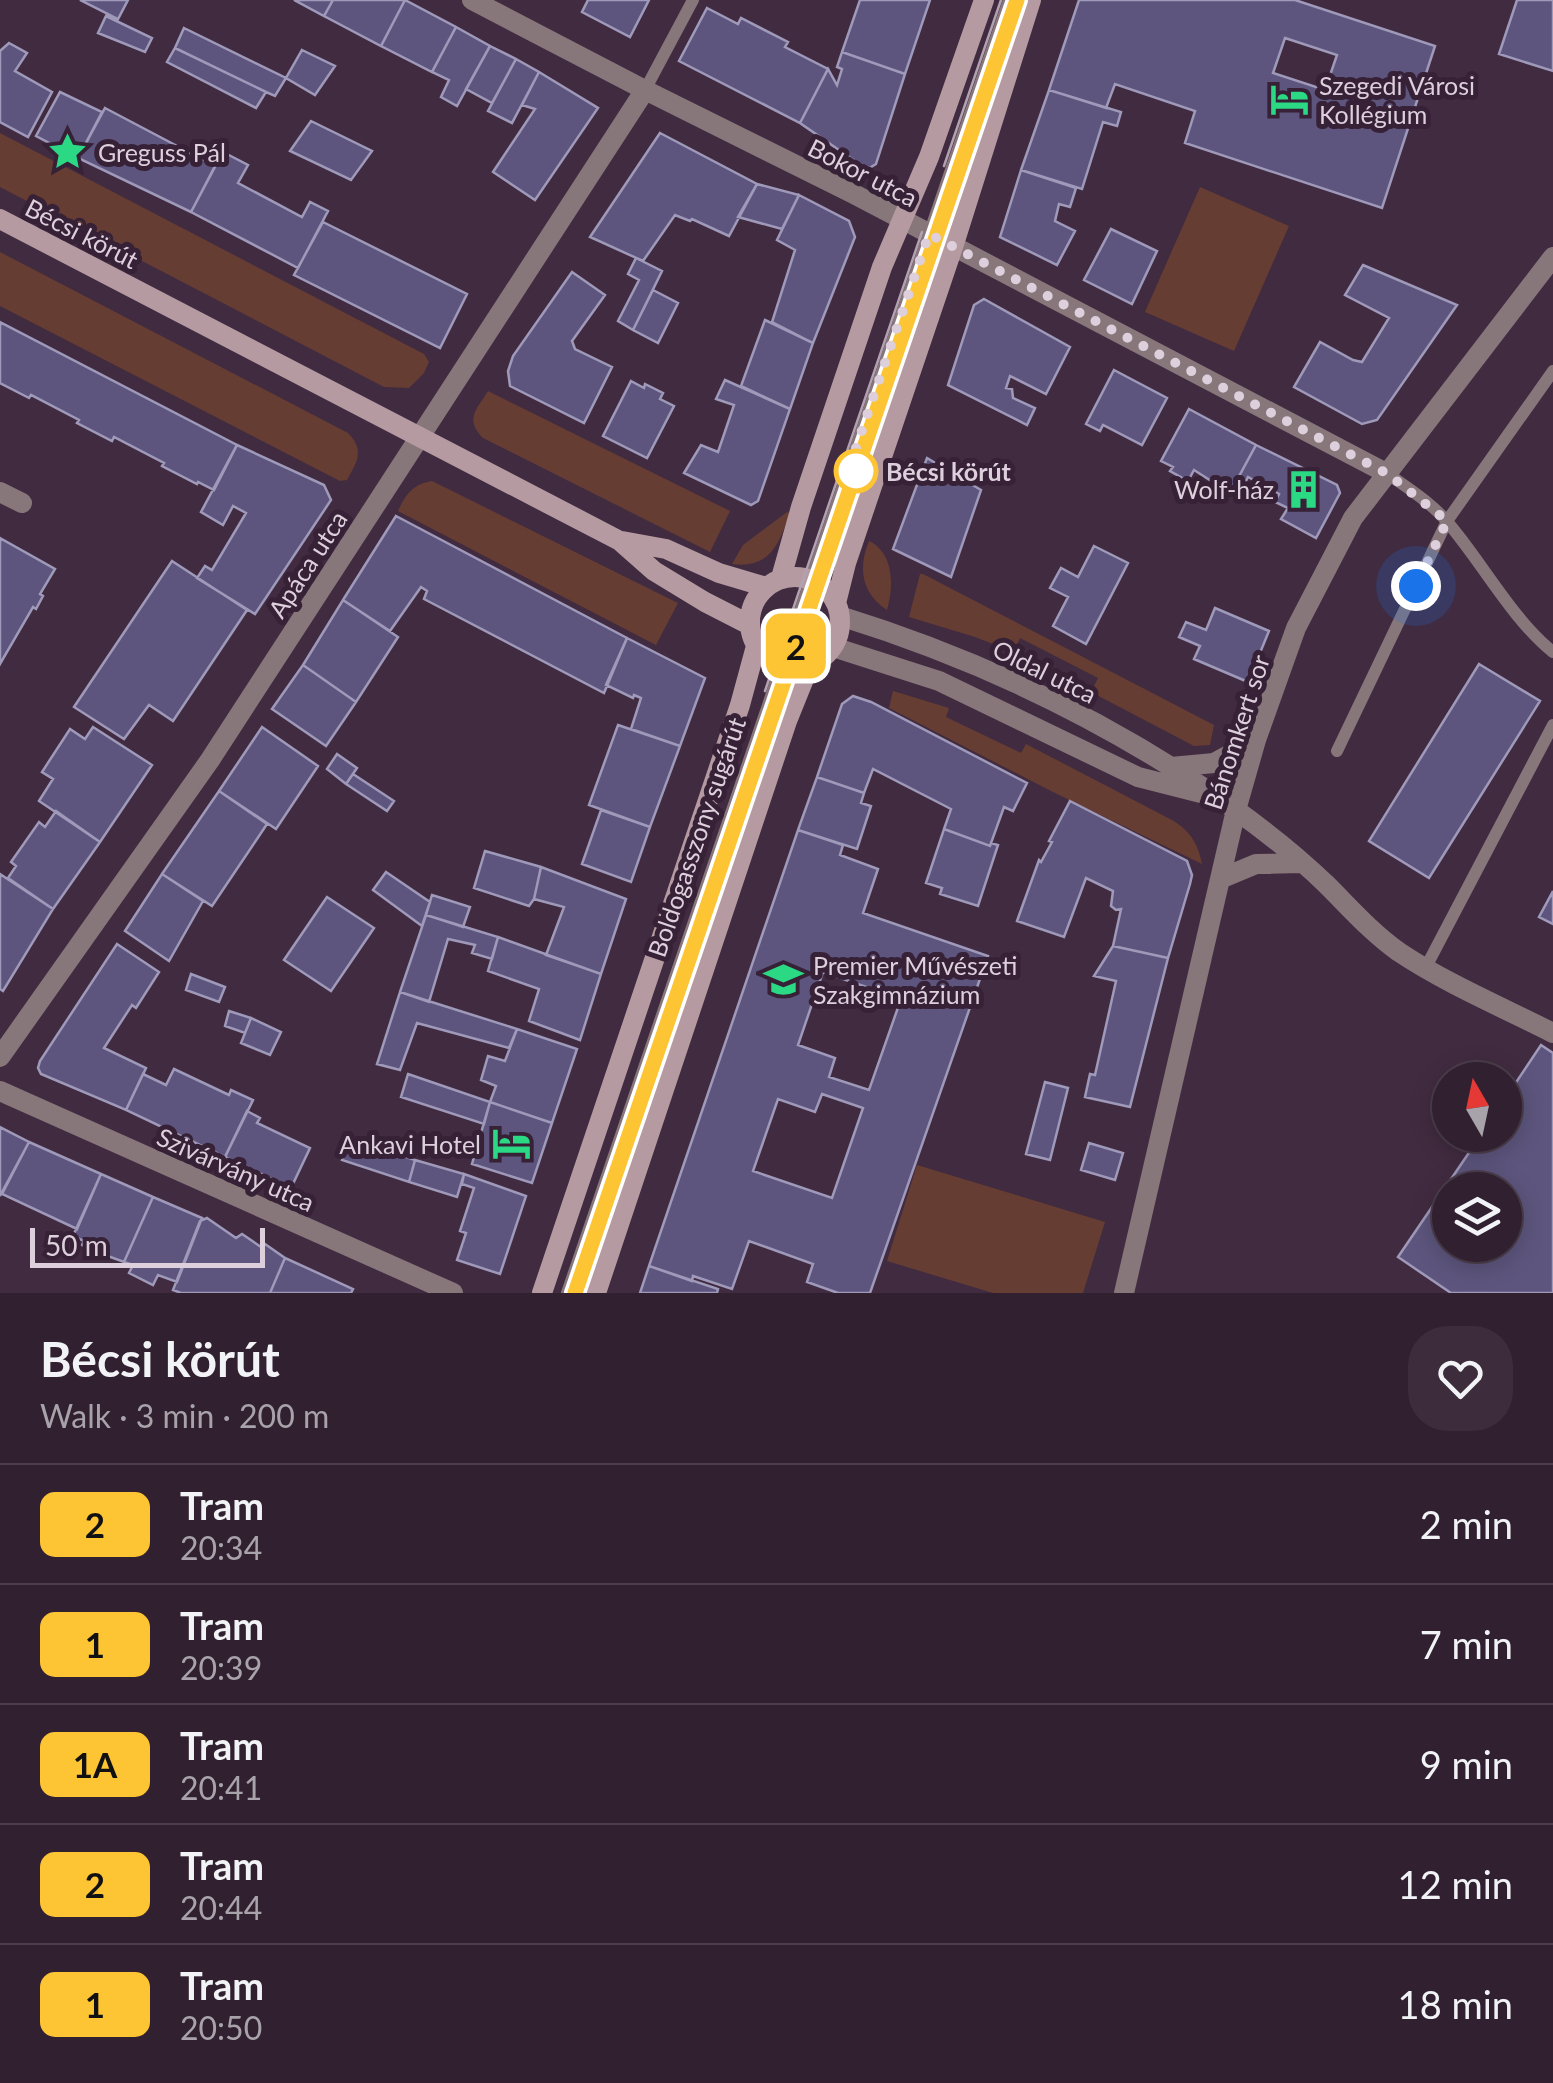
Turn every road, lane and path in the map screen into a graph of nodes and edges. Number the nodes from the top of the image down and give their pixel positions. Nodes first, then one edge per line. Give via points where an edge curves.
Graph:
1 (472, 0) edge
2 (693, 0) edge
3 (984, 0) edge
4 (1009, 0) edge
5 (1031, 0) edge
6 (645, 90) junction
7 (0, 219) edge
8 (902, 220) junction
9 (929, 234) junction
10 (953, 247) junction
11 (1553, 257) edge
12 (1553, 371) edge
13 (420, 436) junction
14 (1388, 474) junction
15 (0, 492) edge
16 (22, 503) dead end
17 (1447, 521) junction
18 (620, 541) junction
19 (811, 580) junction
20 (773, 583) junction
21 (838, 609) junction
22 (753, 635) junction
23 (832, 646) junction
24 (1553, 652) edge
25 (810, 664) junction
26 (782, 665) junction
27 (1553, 724) edge
28 (1256, 740) junction
29 (1337, 751) dead end
30 (1171, 767) junction
31 (1216, 797) junction
32 (1236, 810) junction
33 (1301, 863) junction
34 (1220, 879) junction
35 (1426, 968) junction
36 (1553, 1033) edge
37 (0, 1057) edge
38 (0, 1091) edge
39 (453, 1293) edge
40 (542, 1293) edge
41 (567, 1293) edge
42 (596, 1293) edge
43 (1124, 1293) edge

1 - 6 street, Bokor utca
2 - 6 lane
3 - 8 street
4 - 9 lane, Boldogasszony sugárút
5 - 10 street
6 - 8 street, Bokor utca
6 - 13 street, Apáca utca
7 - 13 street, Bécsi körút
8 - 9 street, Bokor utca
8 - 20 street
9 - 10 street, Bokor utca
9 - 19 lane, Boldogasszony sugárút
10 - 14 street, Bokor utca
10 - 21 street via 846,563
11 - 14 street, Bánomkert sor
12 - 17 lane
13 - 18 street, Bécsi körút
13 - 37 street, Apáca utca via 210,760
14 - 17 lane
14 - 28 street, Bánomkert sor via 1353,518 1296,628
15 - 16 street
17 - 24 lane
17 - 29 lane
18 - 20 street, Bécsi körút
18 - 22 street, Bécsi körút
19 - 20 street, Bécsi körút via 792,576
19 - 21 street via 826,588
19 - 26 lane, Boldogasszony sugárút
20 - 22 street, Boldogasszony sugárút via 750,610
21 - 23 street
21 - 30 street, Oldal utca via 967,660
22 - 26 street, Bécsi körút
22 - 40 street, Boldogasszony sugárút via 740,706
23 - 25 street
23 - 31 street, Oldal utca via 938,681 1138,777
25 - 26 street
25 - 42 street, Boldogasszony sugárút
26 - 41 lane, Boldogasszony sugárút
27 - 35 lane
28 - 30 street via 1214,763
28 - 32 street, Bánomkert sor
30 - 31 street, Oldal utca
31 - 32 street, Oldal utca
32 - 33 street, Oldal utca
32 - 34 street, Bánomkert sor
33 - 34 street via 1256,864
33 - 35 street, Oldal utca via 1367,926
34 - 43 street, Bánomkert sor
35 - 36 street, Oldal utca
38 - 39 street, Szivárvány utca

